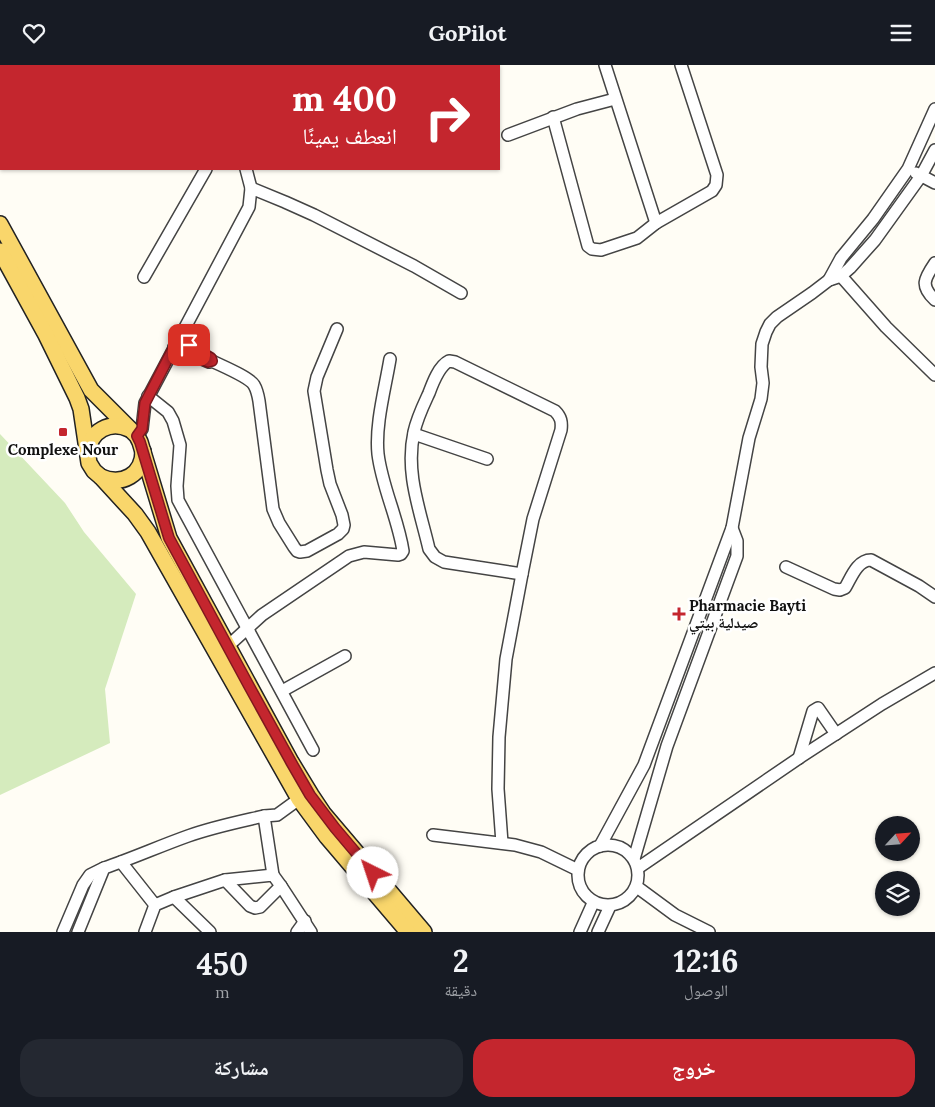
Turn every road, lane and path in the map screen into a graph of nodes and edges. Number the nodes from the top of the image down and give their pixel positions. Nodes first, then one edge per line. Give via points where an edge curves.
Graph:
1 (604, 65) edge
2 (681, 65) edge
3 (615, 99) junction
4 (935, 109) edge
5 (553, 117) junction
6 (508, 135) dead end
7 (935, 150) edge
8 (908, 169) junction
9 (205, 170) edge
10 (246, 170) edge
11 (921, 176) junction
12 (935, 183) edge
13 (251, 189) junction
14 (656, 223) junction
15 (0, 224) edge
16 (0, 251) edge
17 (935, 263) edge
18 (841, 276) junction
19 (144, 277) dead end
20 (829, 280) junction
21 (461, 293) dead end
22 (935, 300) edge
23 (337, 329) dead end
24 (176, 343) junction
25 (390, 359) dead end
26 (935, 375) edge
27 (148, 397) junction
28 (414, 434) junction
29 (137, 439) junction
30 (87, 453) junction
31 (487, 459) dead end
32 (101, 477) junction
33 (732, 528) junction
34 (786, 567) dead end
35 (522, 574) junction
36 (706, 596) junction
37 (935, 597) edge
38 (720, 603) junction
39 (248, 627) junction
40 (228, 646) junction
41 (345, 656) dead end
42 (935, 673) edge
43 (282, 691) junction
44 (836, 734) junction
45 (313, 750) dead end
46 (799, 758) junction
47 (299, 799) junction
48 (264, 816) junction
49 (433, 835) dead end
50 (502, 843) junction
51 (600, 846) junction
52 (121, 862) junction
53 (636, 863) junction
54 (104, 867) junction
55 (578, 870) junction
56 (273, 875) junction
57 (225, 880) junction
58 (281, 886) junction
59 (637, 887) junction
60 (174, 897) junction
61 (593, 903) junction
62 (155, 905) junction
63 (610, 907) junction
64 (305, 921) junction
65 (146, 931) edge
66 (63, 932) edge
67 (78, 932) edge
68 (210, 932) edge
69 (297, 932) edge
70 (311, 932) edge
71 (408, 932) edge
72 (424, 932) edge
73 (580, 932) edge
74 (598, 932) edge
75 (709, 932) edge

1 - 3 street
2 - 14 street via 717,175 716,185 712,191
3 - 5 street
3 - 14 street
4 - 8 street
5 - 6 street
5 - 14 street via 588,246 601,250 637,238
7 - 11 street
8 - 11 street
8 - 20 street via 841,258
9 - 19 street
10 - 13 street
11 - 12 street
11 - 18 street via 875,240
13 - 21 street via 314,215
13 - 24 street via 249,207
15 - 29 main road via 91,390
16 - 30 main road via 77,398
17 - 22 street via 925,282 926,289
18 - 20 street
18 - 26 street
20 - 33 street via 777,317 766,332 762,344 761,399 749,438
23 - 24 street via 314,391 327,471 344,525 338,534 304,552 294,547 273,509 255,387 211,358
24 - 27 street
25 - 39 street via 377,439 378,456 403,551 398,555 364,552 349,556
27 - 29 street
27 - 39 street via 168,412 180,445 178,500
28 - 31 street
28 - 35 street via 413,484 432,553 444,562
28 - 35 street via 433,383 449,361 559,415 561,430 533,519
29 - 30 main road via 126,428 114,425 102,428 93,436
29 - 32 main road via 141,463 134,474 121,480
29 - 40 main road via 169,538
30 - 32 main road via 89,463
32 - 47 main road via 148,532
33 - 36 street
33 - 38 street via 737,541 737,557
34 - 37 street via 840,590 845,588 860,564 871,561
35 - 50 street via 506,659 499,737
36 - 38 street
36 - 51 street via 644,765
38 - 53 street via 667,745
39 - 40 street
39 - 43 street
40 - 72 main road via 310,795
41 - 43 street
42 - 44 street
43 - 45 street
44 - 46 street
44 - 46 street via 816,708
46 - 53 street
47 - 48 street via 277,815
47 - 71 main road
48 - 52 street via 188,835
48 - 56 street
49 - 50 street
50 - 55 street via 541,853
51 - 53 street via 619,847 628,852
51 - 55 street via 586,855
52 - 54 street
52 - 62 street
53 - 59 street
54 - 66 street via 90,875 83,885
54 - 67 street
55 - 61 street via 580,887
56 - 57 street
56 - 58 street
57 - 58 street via 255,908
57 - 60 street
58 - 64 street
59 - 63 street via 625,901
59 - 75 street via 675,915
60 - 62 street
60 - 68 street
61 - 63 street
61 - 73 street
62 - 65 street
63 - 74 street
64 - 69 street
64 - 70 street

